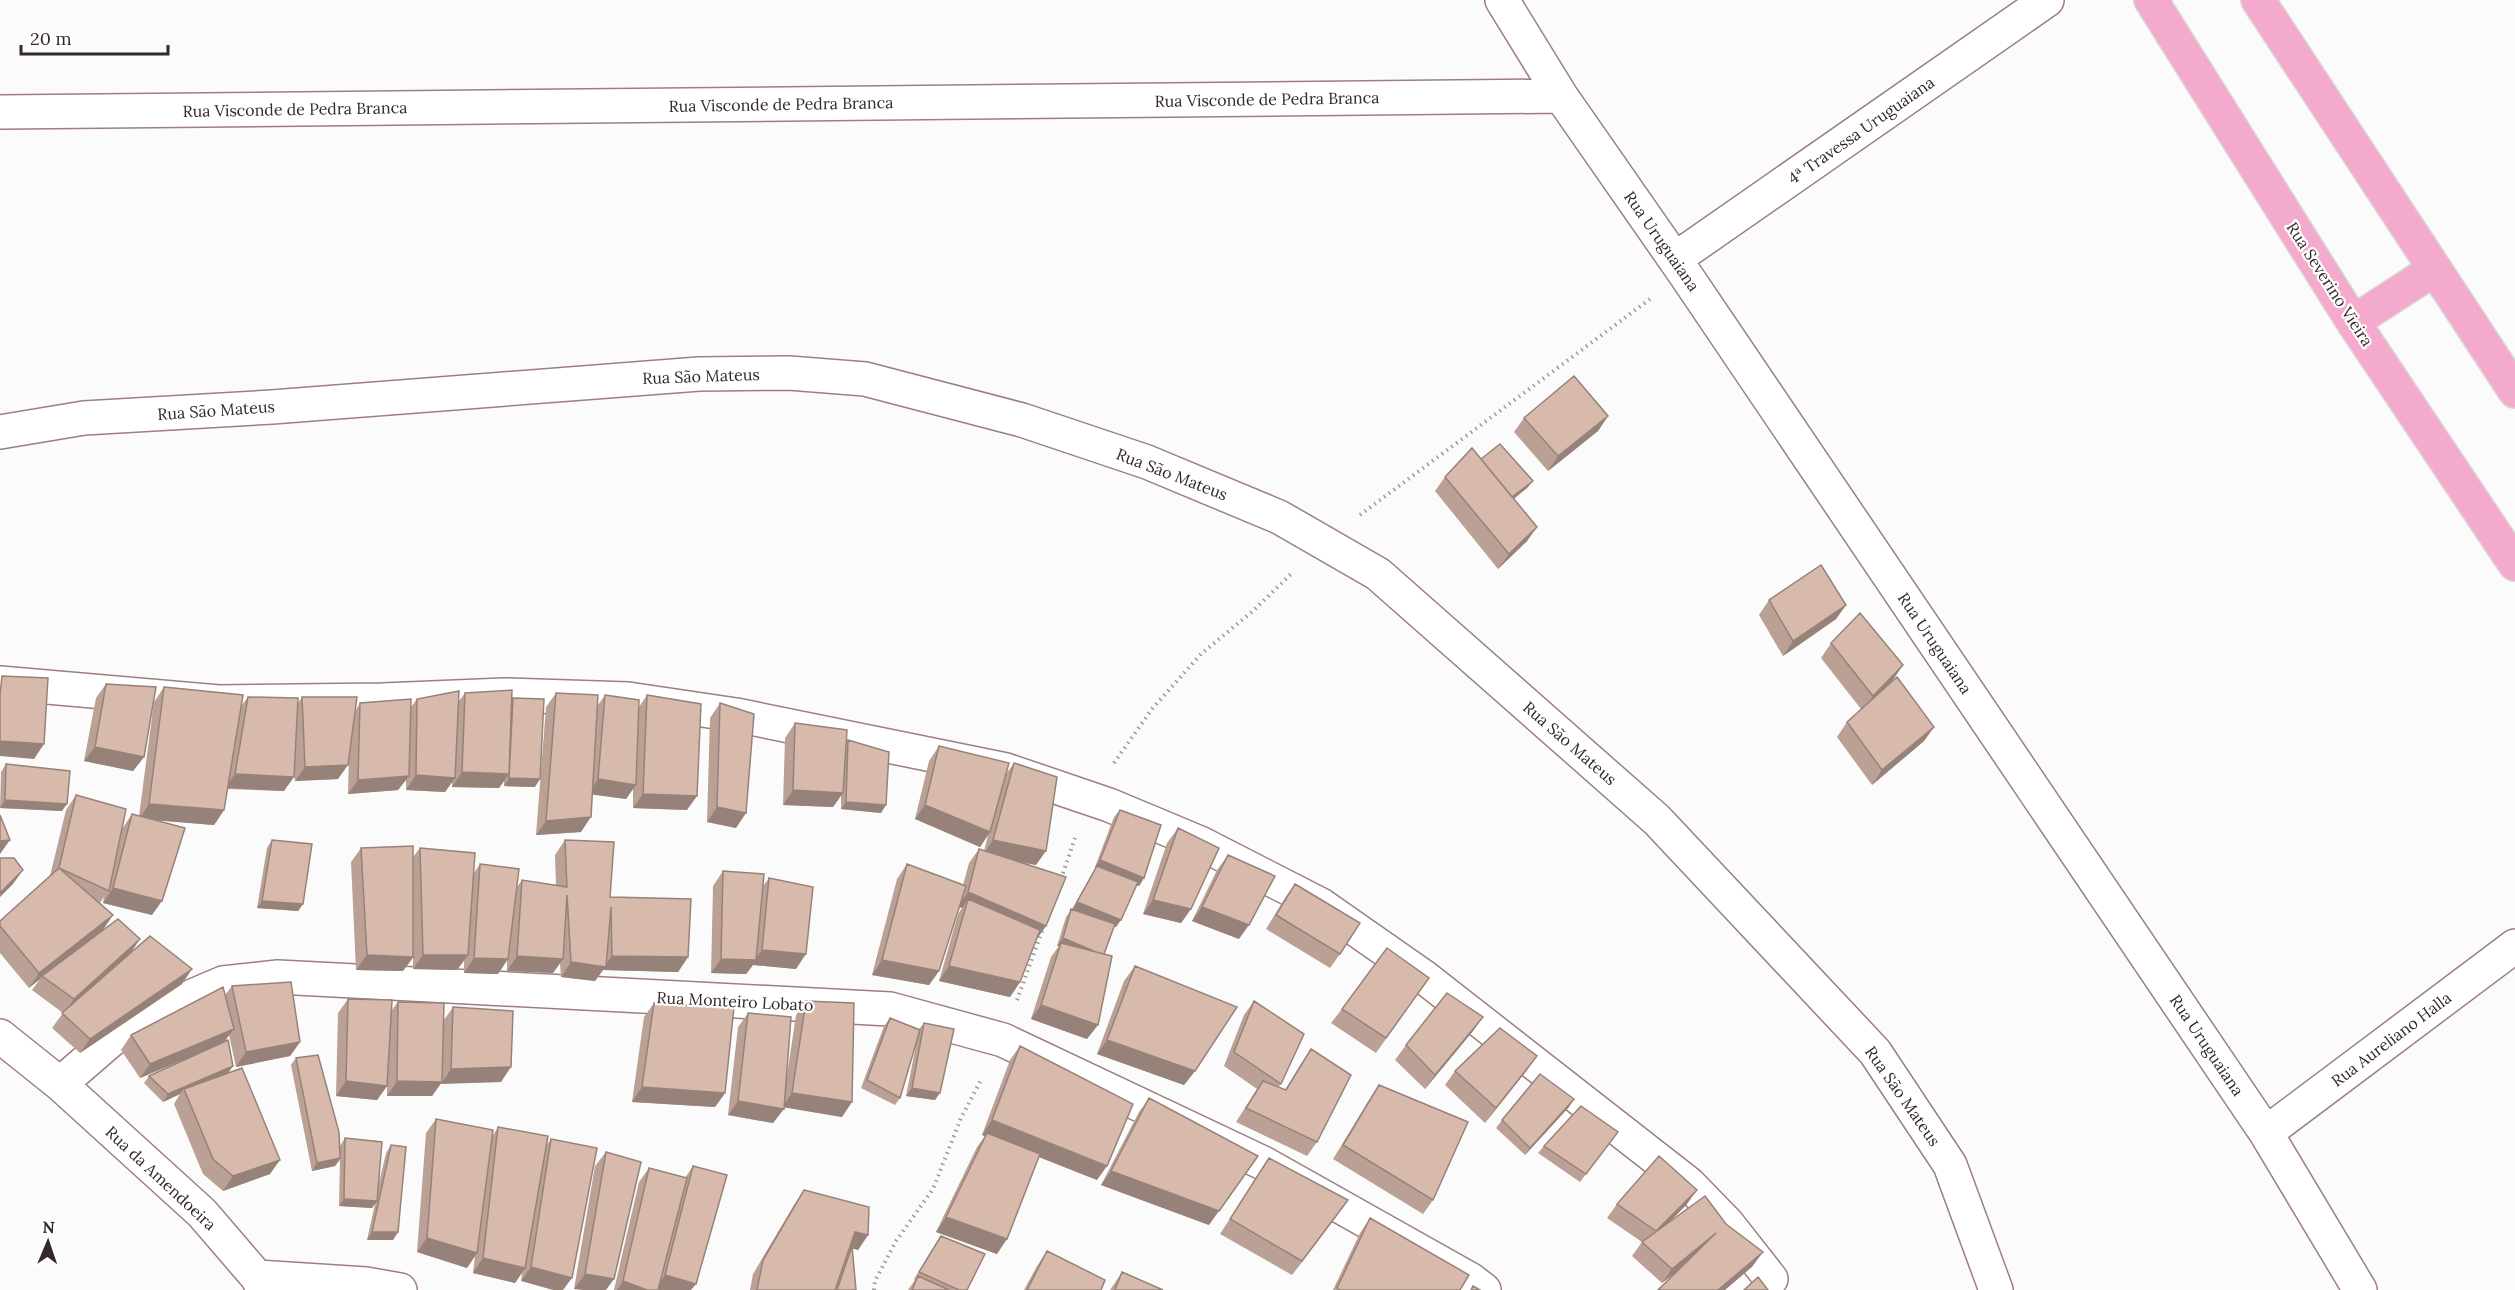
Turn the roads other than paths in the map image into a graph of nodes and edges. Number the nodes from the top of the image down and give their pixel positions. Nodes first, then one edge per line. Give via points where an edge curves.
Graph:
1 (1502, 0) edge
2 (2047, 0) edge
3 (2151, 0) edge
4 (2258, 0) edge
5 (1561, 96) junction
6 (0, 112) edge
7 (1680, 266) junction
8 (2435, 269) junction
9 (2354, 321) junction
10 (2515, 391) edge
11 (0, 432) edge
12 (2515, 564) edge
13 (0, 683) edge
14 (2515, 946) edge
15 (0, 1036) edge
16 (60, 1084) junction
17 (2266, 1133) junction
18 (1771, 1279) dead end
19 (261, 1283) edge
20 (400, 1290) edge
21 (1484, 1290) edge
22 (1996, 1290) edge
23 (2360, 1290) edge

1 - 5 street, Rua Uruguaiana
2 - 7 street, 4ª Travessa Uruguaiana
3 - 9 main road, Rua Severino Vieira
4 - 8 main road
5 - 6 street, Rua Visconde de Pedra Branca
5 - 7 street, Rua Uruguaiana
7 - 17 street, Rua Uruguaiana
8 - 9 main road
8 - 10 main road
9 - 12 main road, Rua Severino Vieira
11 - 22 street, Rua São Mateus via 84,418 699,374 789,373 866,379 1022,420 1147,462 1279,517 1378,574 1658,820 1875,1052 1950,1165
13 - 18 street via 219,702 504,695 628,699 736,715 995,767 1089,798 1200,843 1321,905 1368,938 1548,1072 1689,1184
14 - 17 street, Rua Aureliano Halla
15 - 16 street, Rua da Amendoeira
16 - 19 street, Rua da Amendoeira via 202,1213
16 - 21 street, Rua Monteiro Lobato via 111,1040 155,1012 223,983 278,978 890,1010 1003,1040 1025,1050 1263,1163
17 - 23 street, Rua Uruguaiana
19 - 20 street, Rua da Amendoeira via 366,1284

